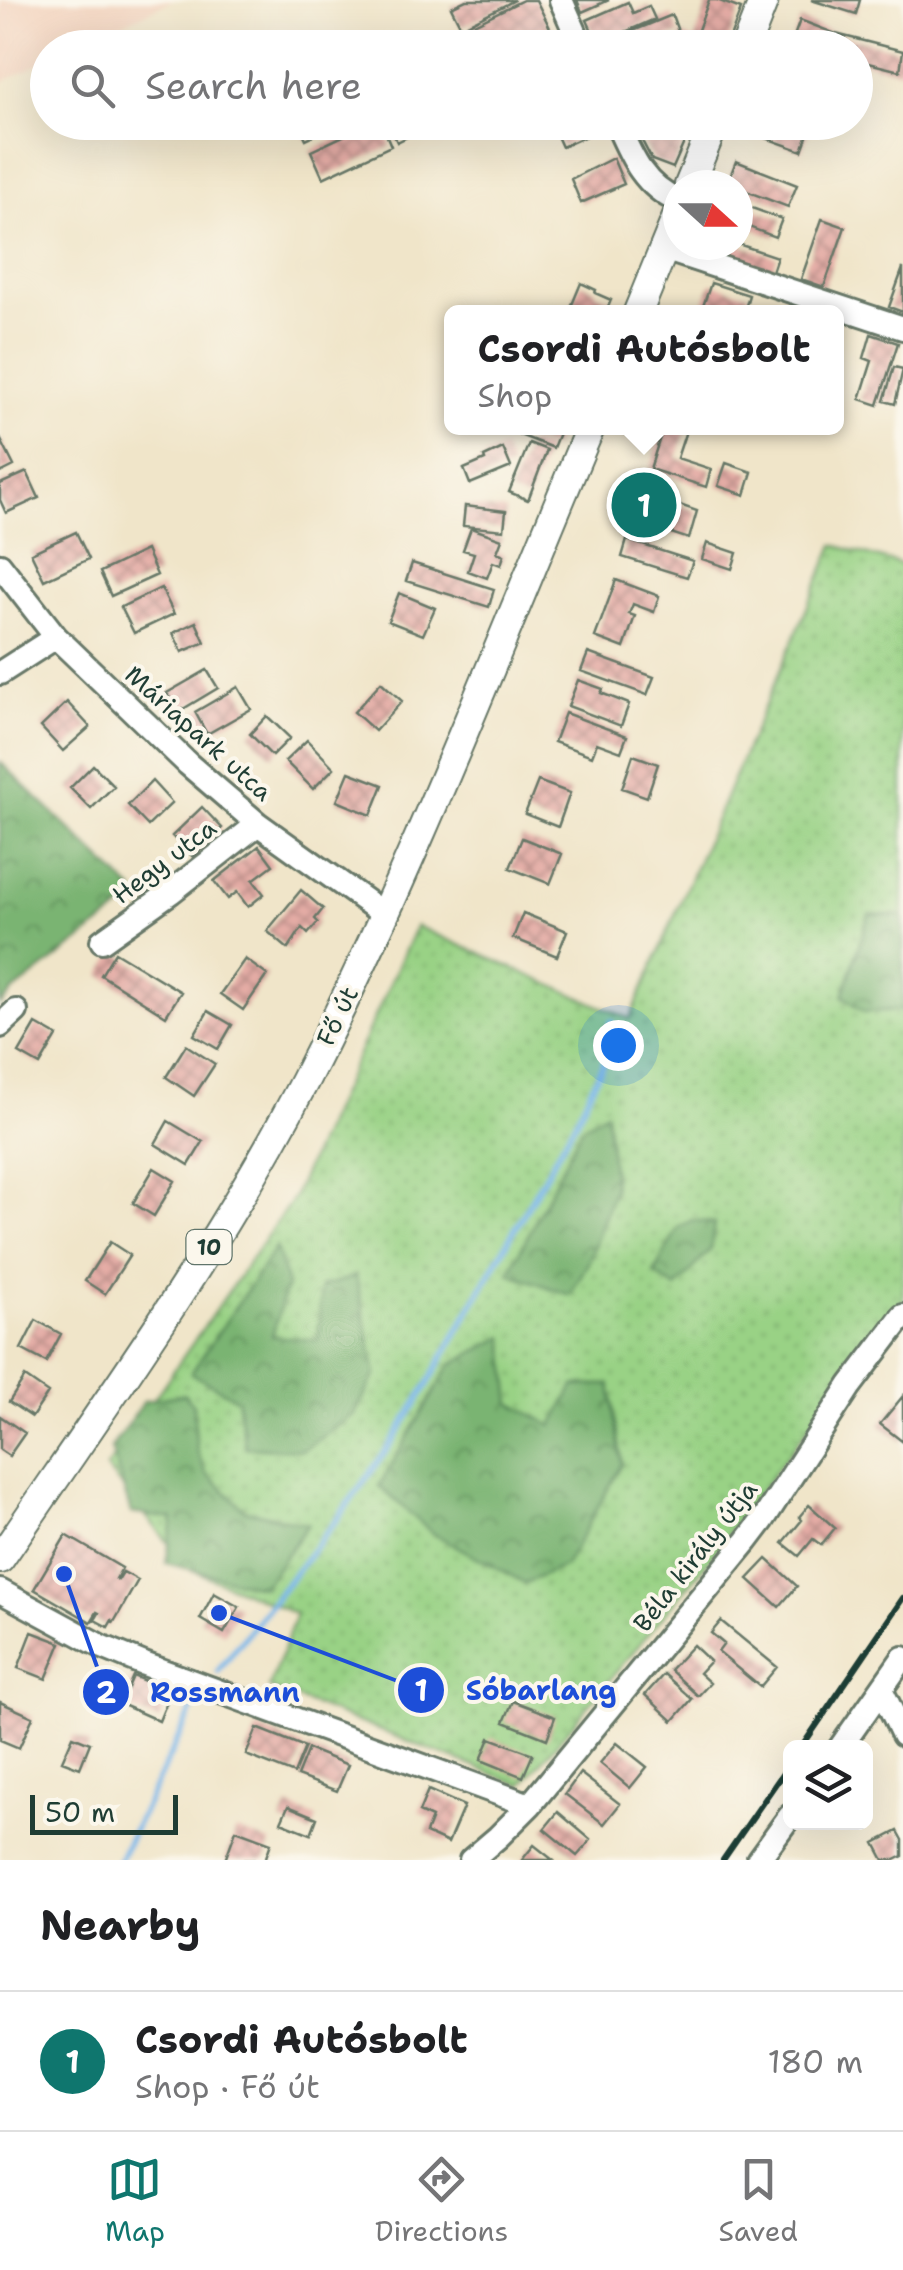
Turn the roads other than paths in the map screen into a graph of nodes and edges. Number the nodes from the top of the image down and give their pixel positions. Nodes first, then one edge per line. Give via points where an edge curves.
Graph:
1 (560, 0) edge
2 (764, 0) edge
3 (574, 30) edge
4 (752, 30) edge
5 (624, 140) edge
6 (707, 140) edge
7 (696, 170) edge
8 (663, 193) edge
9 (663, 251) edge
10 (697, 260) edge
11 (641, 305) edge
12 (833, 305) edge
13 (844, 308) edge
14 (903, 328) edge
15 (587, 435) edge
16 (0, 566) edge
17 (56, 637) junction
18 (0, 673) edge
19 (258, 824) junction
20 (384, 915) junction
21 (102, 941) dead end
22 (903, 1316) edge
23 (0, 1559) edge
24 (0, 1591) edge
25 (903, 1658) edge
26 (882, 1691) junction
27 (903, 1735) edge
28 (846, 1740) edge
29 (530, 1805) junction
30 (783, 1826) edge
31 (471, 1860) edge
32 (758, 1860) edge

1 - 3 street
2 - 4 main road
5 - 8 street via 652,187
6 - 7 main road
9 - 11 main road
10 - 12 street
13 - 14 street
15 - 20 main road, Fő út / 10
16 - 17 street, Máriapark utca
17 - 18 street
17 - 19 street, Máriapark utca
19 - 20 street, Máriapark utca
19 - 21 street, Hegy utca
20 - 23 main road, Fő út / 10 via 266,1152 157,1329
22 - 29 street, Béla király útja via 763,1520
24 - 29 street via 144,1664
25 - 26 street
26 - 27 street
26 - 28 street
29 - 31 street, Béla király útja
30 - 32 street

